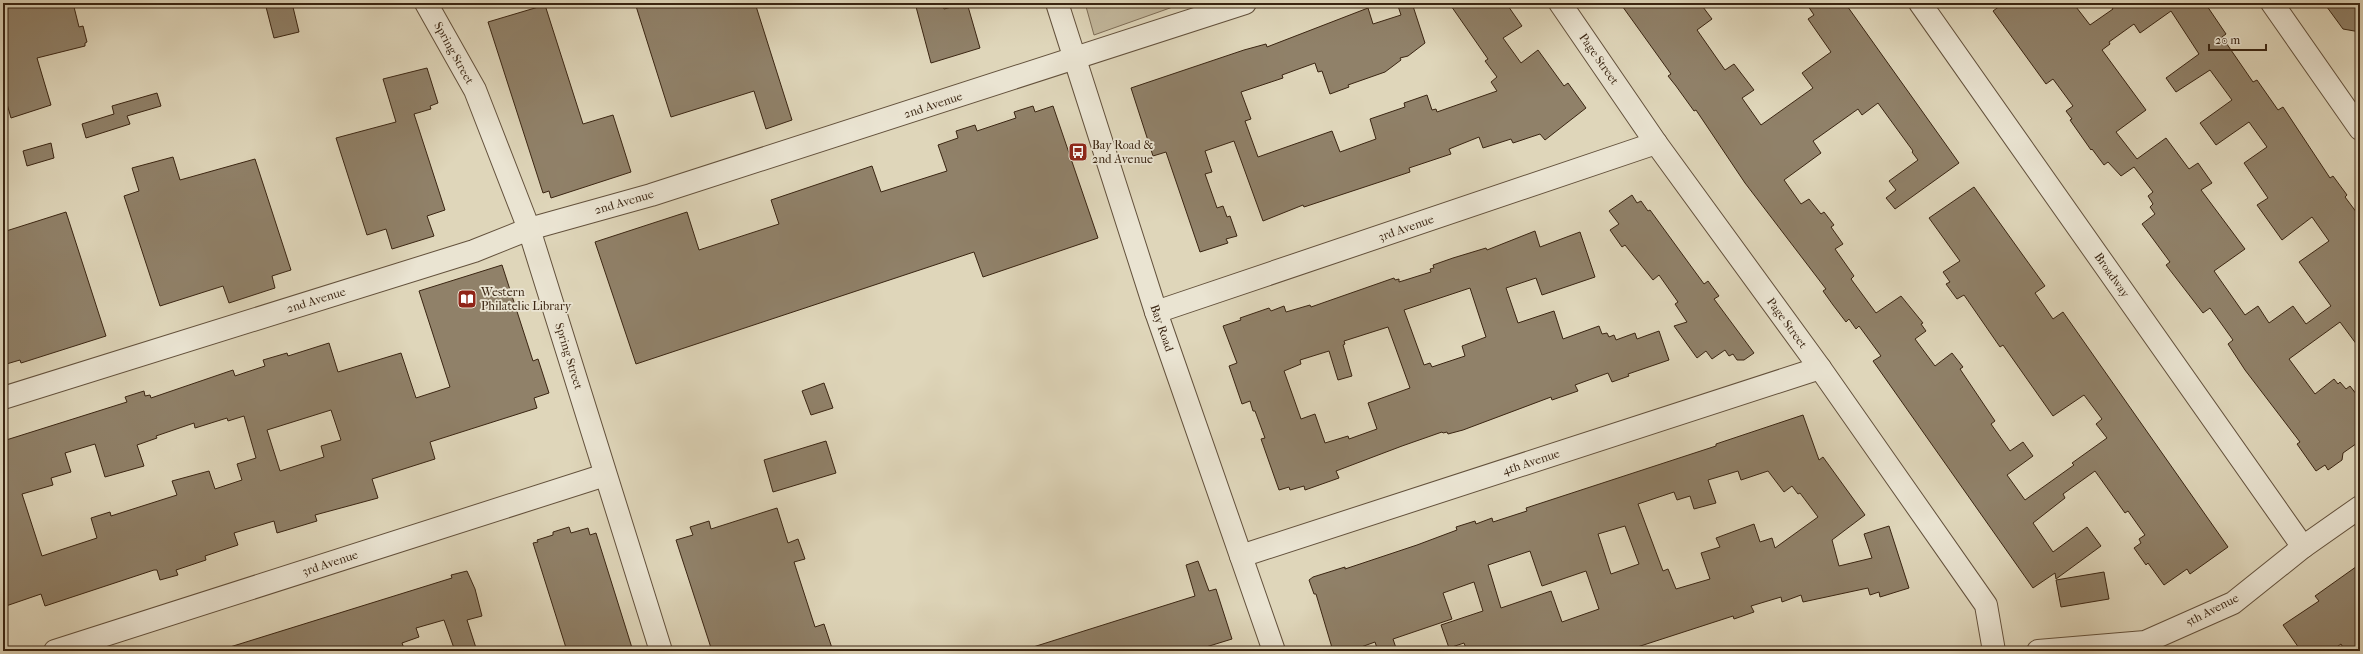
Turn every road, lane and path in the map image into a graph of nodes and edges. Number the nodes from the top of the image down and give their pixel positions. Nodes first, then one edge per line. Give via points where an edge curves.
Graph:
1 (426, 3) edge
2 (1057, 3) edge
3 (1245, 3) edge
4 (1560, 3) edge
5 (1920, 3) edge
6 (2272, 3) edge
7 (1074, 59) junction
8 (2360, 129) edge
9 (1656, 143) junction
10 (529, 229) junction
11 (1156, 312) junction
12 (1820, 368) junction
13 (3, 398) edge
14 (605, 475) junction
15 (2360, 507) edge
16 (2303, 547) junction
17 (1241, 556) junction
18 (55, 651) edge
19 (661, 651) edge
20 (1274, 651) edge
21 (1994, 651) edge
22 (2038, 651) edge

1 - 10 street, Spring Street via 475,90
2 - 7 street, Bay Road
3 - 7 street, 2nd Avenue
4 - 9 street, Page Street
5 - 16 street, Broadway
6 - 8 street
7 - 10 street, 2nd Avenue via 651,195
7 - 11 street, Bay Road
9 - 11 street, 3rd Avenue
9 - 12 street, Page Street
10 - 13 street, 2nd Avenue via 474,251
10 - 14 street, Spring Street
11 - 17 street, Bay Road
12 - 17 street, 4th Avenue
12 - 21 street, Page Street via 1986,605
14 - 18 street, 3rd Avenue
14 - 19 street, Spring Street
15 - 16 street, 5th Avenue
16 - 22 street, 5th Avenue via 2232,603 2145,642
17 - 20 street, Bay Road

